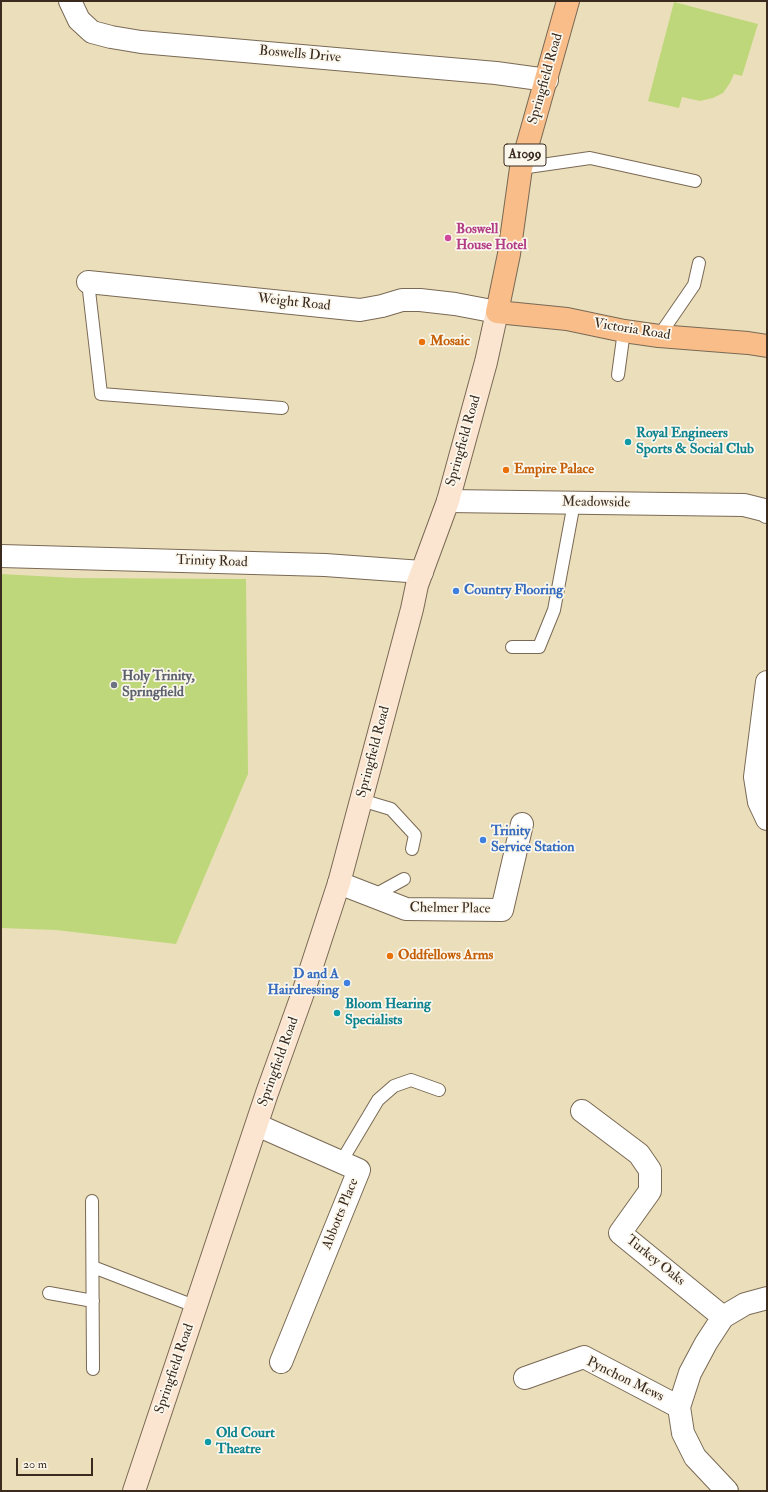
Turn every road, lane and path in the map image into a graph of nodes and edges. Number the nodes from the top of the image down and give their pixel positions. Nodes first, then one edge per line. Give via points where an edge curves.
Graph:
1 (70, 1) edge
2 (568, 1) edge
3 (547, 80) junction
4 (521, 168) junction
5 (696, 181) dead end
6 (699, 263) dead end
7 (88, 282) joint
8 (497, 312) junction
9 (624, 331) junction
10 (659, 336) junction
11 (767, 346) edge
12 (618, 375) dead end
13 (282, 408) dead end
14 (448, 501) junction
15 (574, 503) junction
16 (767, 512) edge
17 (1, 556) edge
18 (422, 572) junction
19 (512, 647) dead end
20 (767, 682) edge
21 (361, 800) junction
22 (767, 819) edge
23 (522, 824) dead end
24 (412, 850) dead end
25 (404, 879) dead end
26 (339, 883) junction
27 (373, 896) junction
28 (439, 1090) dead end
29 (582, 1110) dead end
30 (257, 1125) junction
31 (341, 1162) junction
32 (92, 1201) dead end
33 (93, 1267) junction
34 (48, 1293) dead end
35 (767, 1298) edge
36 (93, 1301) junction
37 (197, 1306) junction
38 (723, 1317) junction
39 (281, 1362) dead end
40 (93, 1369) dead end
41 (525, 1378) dead end
42 (679, 1407) junction
43 (134, 1491) edge
44 (727, 1491) edge

1 - 3 street, Boswells Drive via 79,20 92,32 141,42 496,73
2 - 3 main road, Springfield Road / A1099
3 - 4 main road, Springfield Road / A1099
4 - 5 lane via 590,158
4 - 8 main road, Springfield Road / A1099 via 509,254
6 - 10 lane via 694,285
7 - 8 street, Weight Road via 360,310 402,300 420,300
7 - 13 lane via 101,394
8 - 9 main road, Victoria Road via 567,320
8 - 14 main road, Springfield Road
9 - 10 main road, Victoria Road
9 - 12 lane
10 - 11 main road, Victoria Road
14 - 15 street, Meadowside
14 - 18 main road, Springfield Road
15 - 16 street, Meadowside via 744,505
15 - 19 lane via 554,610 539,647
17 - 18 street, Trinity Road via 325,565
18 - 21 main road, Springfield Road
20 - 22 street via 755,776 759,802
21 - 24 lane via 391,809 415,835
21 - 26 main road, Springfield Road
23 - 27 street, Chelmer Place via 502,910 406,909
25 - 27 lane
26 - 27 street, Chelmer Place
26 - 30 main road, Springfield Road
28 - 31 lane via 411,1080 394,1086 378,1100
29 - 38 street, Turkey Oaks via 639,1154 650,1170 650,1191 620,1233
30 - 31 street, Abbotts Place
30 - 37 main road, Springfield Road
31 - 39 street, Abbotts Place via 359,1170
32 - 33 lane
33 - 36 lane
33 - 37 lane
34 - 36 lane
35 - 38 street via 745,1304
36 - 40 lane
37 - 43 main road, Springfield Road
38 - 42 street via 690,1373
41 - 42 street, Pynchon Mews via 584,1357
42 - 44 street via 683,1432 695,1457

